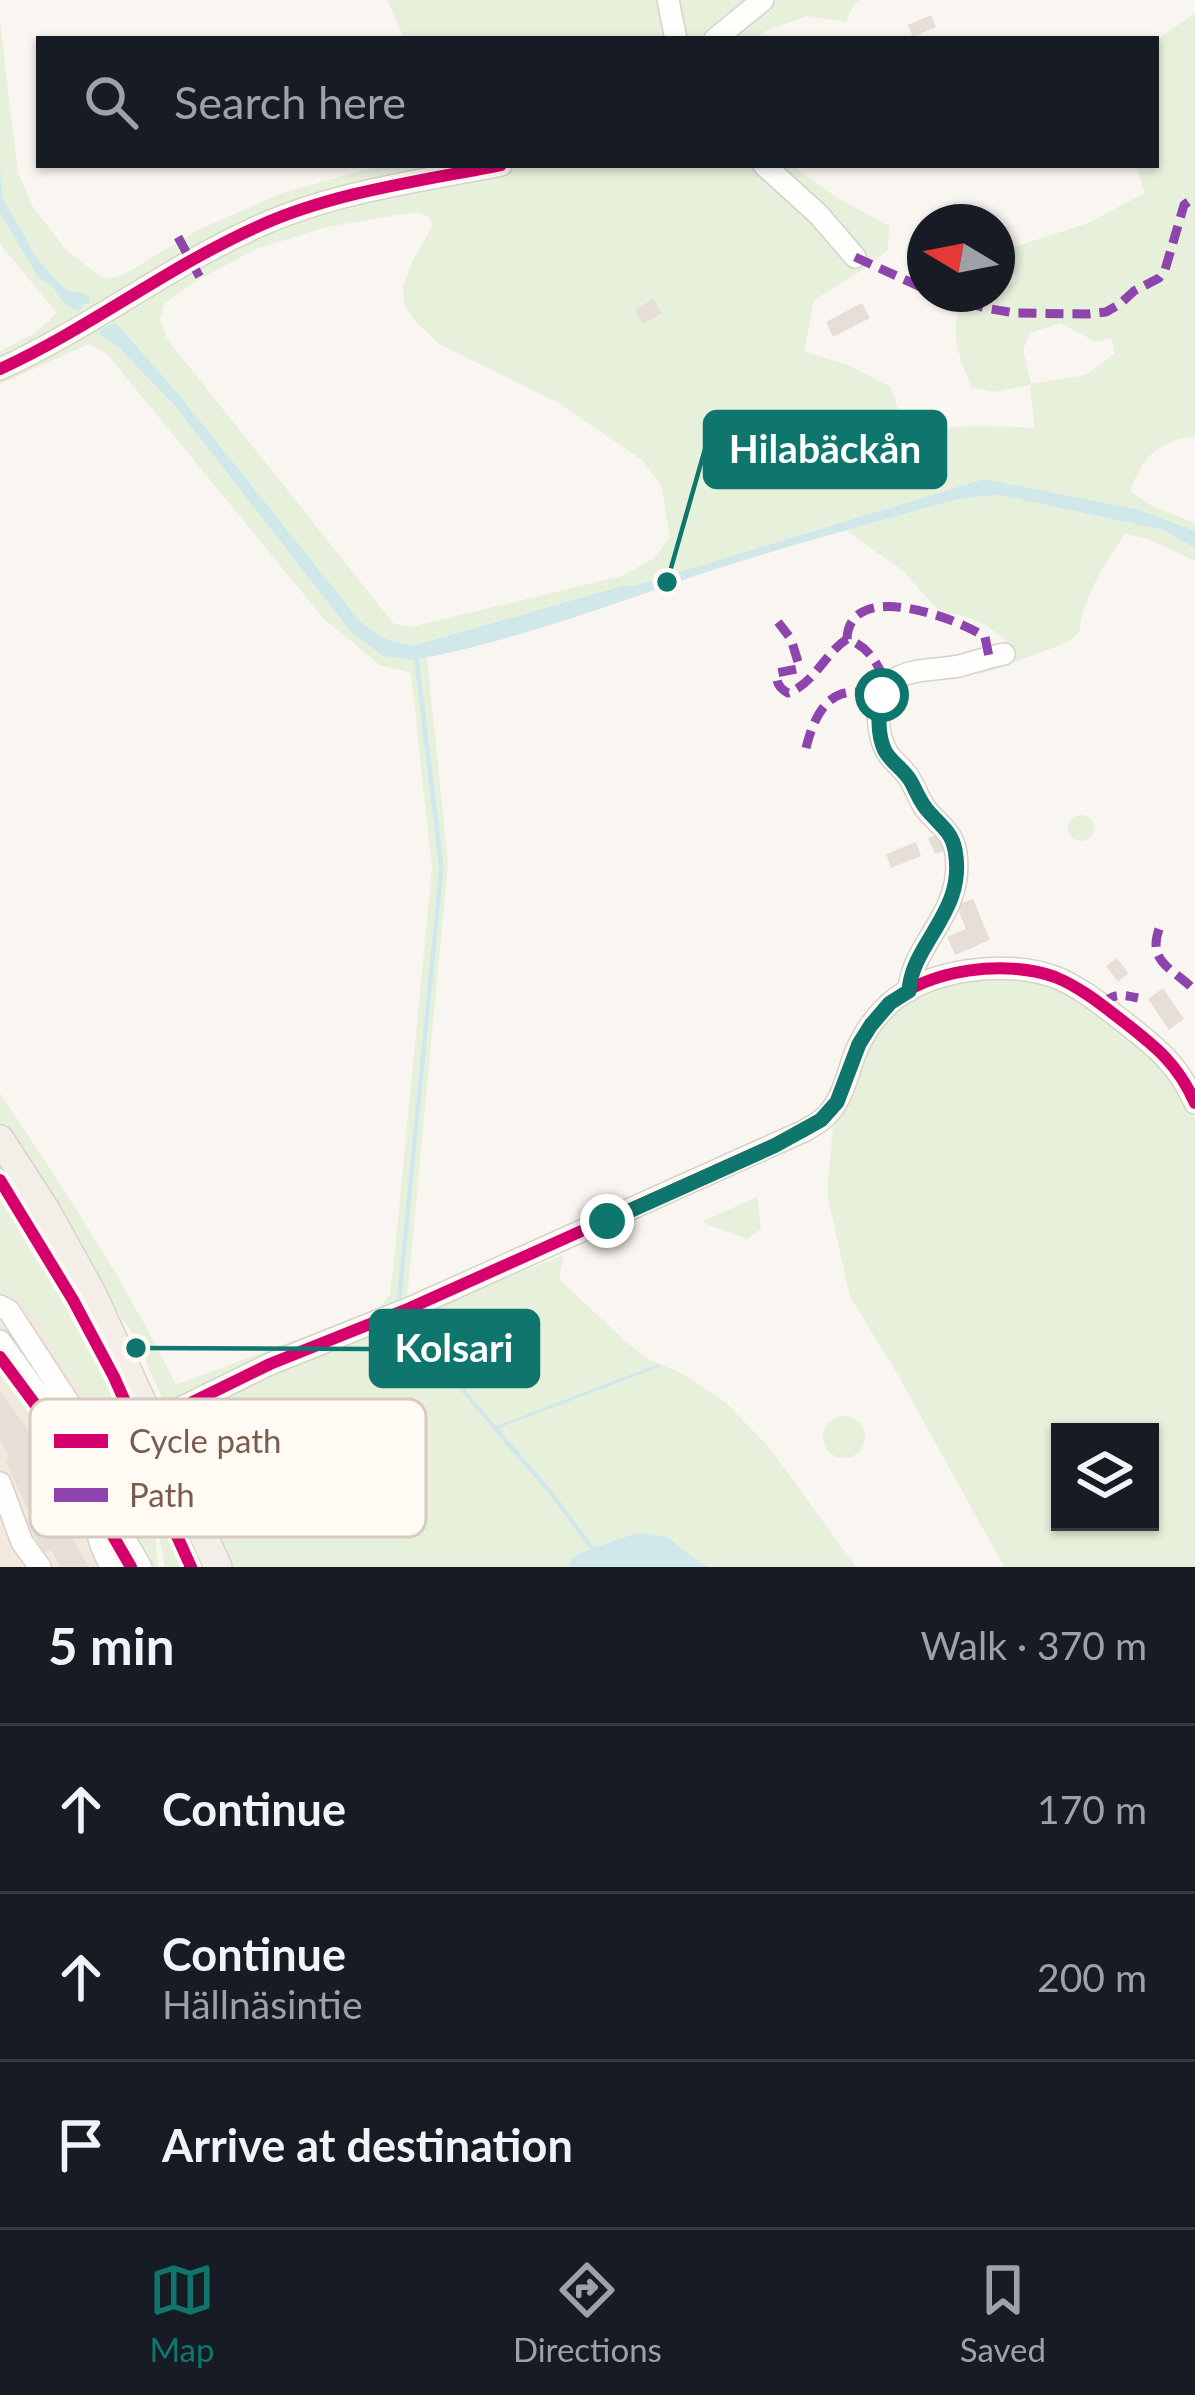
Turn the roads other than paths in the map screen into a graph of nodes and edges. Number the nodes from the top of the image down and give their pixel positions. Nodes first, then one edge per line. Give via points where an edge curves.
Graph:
1 (668, 0) edge
2 (764, 0) edge
3 (675, 36) edge
4 (719, 36) edge
5 (485, 168) edge
6 (767, 168) edge
7 (855, 257) dead end
8 (0, 369) edge
9 (1004, 654) dead end
10 (909, 991) junction
11 (1195, 1103) edge
12 (0, 1139) edge
13 (0, 1306) edge
14 (0, 1341) edge
15 (41, 1399) edge
16 (66, 1399) edge
17 (141, 1399) edge
18 (200, 1399) edge
19 (0, 1483) edge
20 (98, 1537) edge
21 (124, 1537) edge
22 (204, 1537) edge
23 (40, 1567) edge
24 (111, 1567) edge
25 (141, 1567) edge
26 (218, 1567) edge

1 - 3 street
2 - 4 street
5 - 8 street via 261,225
6 - 7 street
9 - 10 street via 904,675 882,695 886,752 950,834 956,857 949,904
10 - 11 street via 994,968 1058,978 1152,1043
10 - 18 street via 871,1025 837,1102 804,1131
12 - 17 main road via 72,1253
13 - 16 street
14 - 15 street
19 - 23 street
20 - 24 street
21 - 25 street
22 - 26 main road

